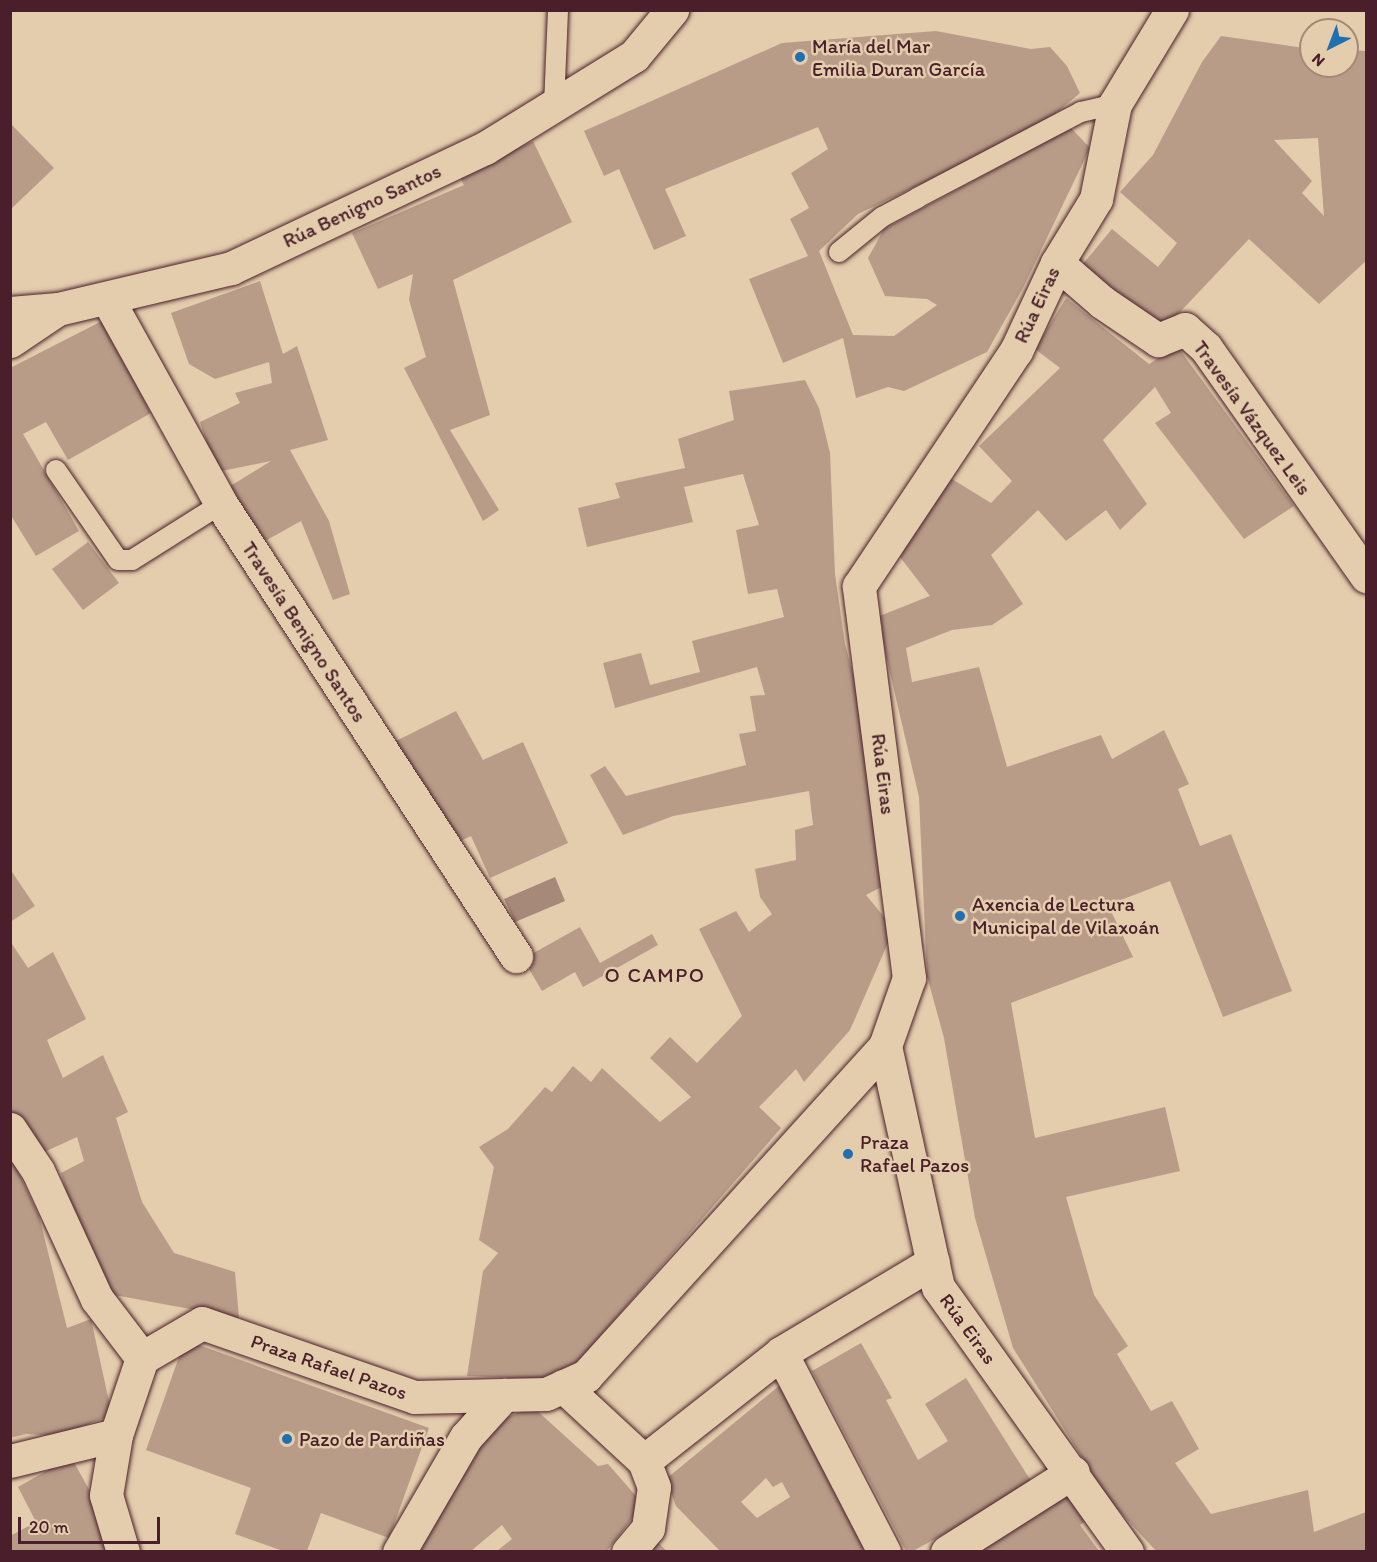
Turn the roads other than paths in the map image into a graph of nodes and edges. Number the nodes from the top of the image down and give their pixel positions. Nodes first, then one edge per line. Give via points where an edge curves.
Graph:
1 (558, 10) edge
2 (672, 10) edge
3 (1172, 10) edge
4 (1115, 104) junction
5 (554, 106) junction
6 (839, 252) dead end
7 (1057, 262) junction
8 (107, 298) junction
9 (58, 309) junction
10 (10, 314) edge
11 (10, 341) edge
12 (56, 470) dead end
13 (221, 504) junction
14 (1366, 576) edge
15 (516, 956) dead end
16 (885, 1046) junction
17 (10, 1129) edge
18 (933, 1262) junction
19 (781, 1353) junction
20 (142, 1358) junction
21 (563, 1386) junction
22 (504, 1395) junction
23 (116, 1435) junction
24 (10, 1461) edge
25 (644, 1461) junction
26 (1073, 1472) junction
27 (123, 1551) edge
28 (399, 1551) edge
29 (628, 1551) edge
30 (884, 1551) edge
31 (947, 1551) edge
32 (1127, 1551) edge

1 - 5 lane
2 - 5 street, Rúa Benigno Santos via 634,56
3 - 4 street, Rúa Eiras
4 - 6 lane via 1081,112 917,198 882,218
4 - 7 street, Rúa Eiras via 1096,199
5 - 8 street, Rúa Benigno Santos via 485,148 231,268
7 - 14 street, Travesía Vázquez Leis via 1102,302 1158,340 1185,329 1206,348
7 - 16 street, Rúa Eiras via 1016,351 859,586 909,978
8 - 9 street, Rúa Benigno Santos
8 - 13 street, Travesía Benigno Santos
9 - 10 street, Rúa Benigno Santos
9 - 11 street
12 - 13 lane via 118,560 132,560
13 - 15 street, Travesía Benigno Santos
16 - 18 street, Rúa Eiras
16 - 21 street, Praza Rafael Pazos via 586,1376
17 - 20 street via 38,1171 97,1299
18 - 19 street
18 - 26 street, Rúa Eiras via 938,1287
19 - 25 street
19 - 30 street
20 - 22 street, Praza Rafael Pazos via 202,1323 415,1397
20 - 23 street
21 - 22 street, Praza Rafael Pazos via 546,1394
21 - 25 street
22 - 28 street via 466,1437
23 - 24 street
23 - 27 street via 106,1495
25 - 29 street via 654,1487 648,1528
26 - 31 street
26 - 32 street, Rúa Eiras

